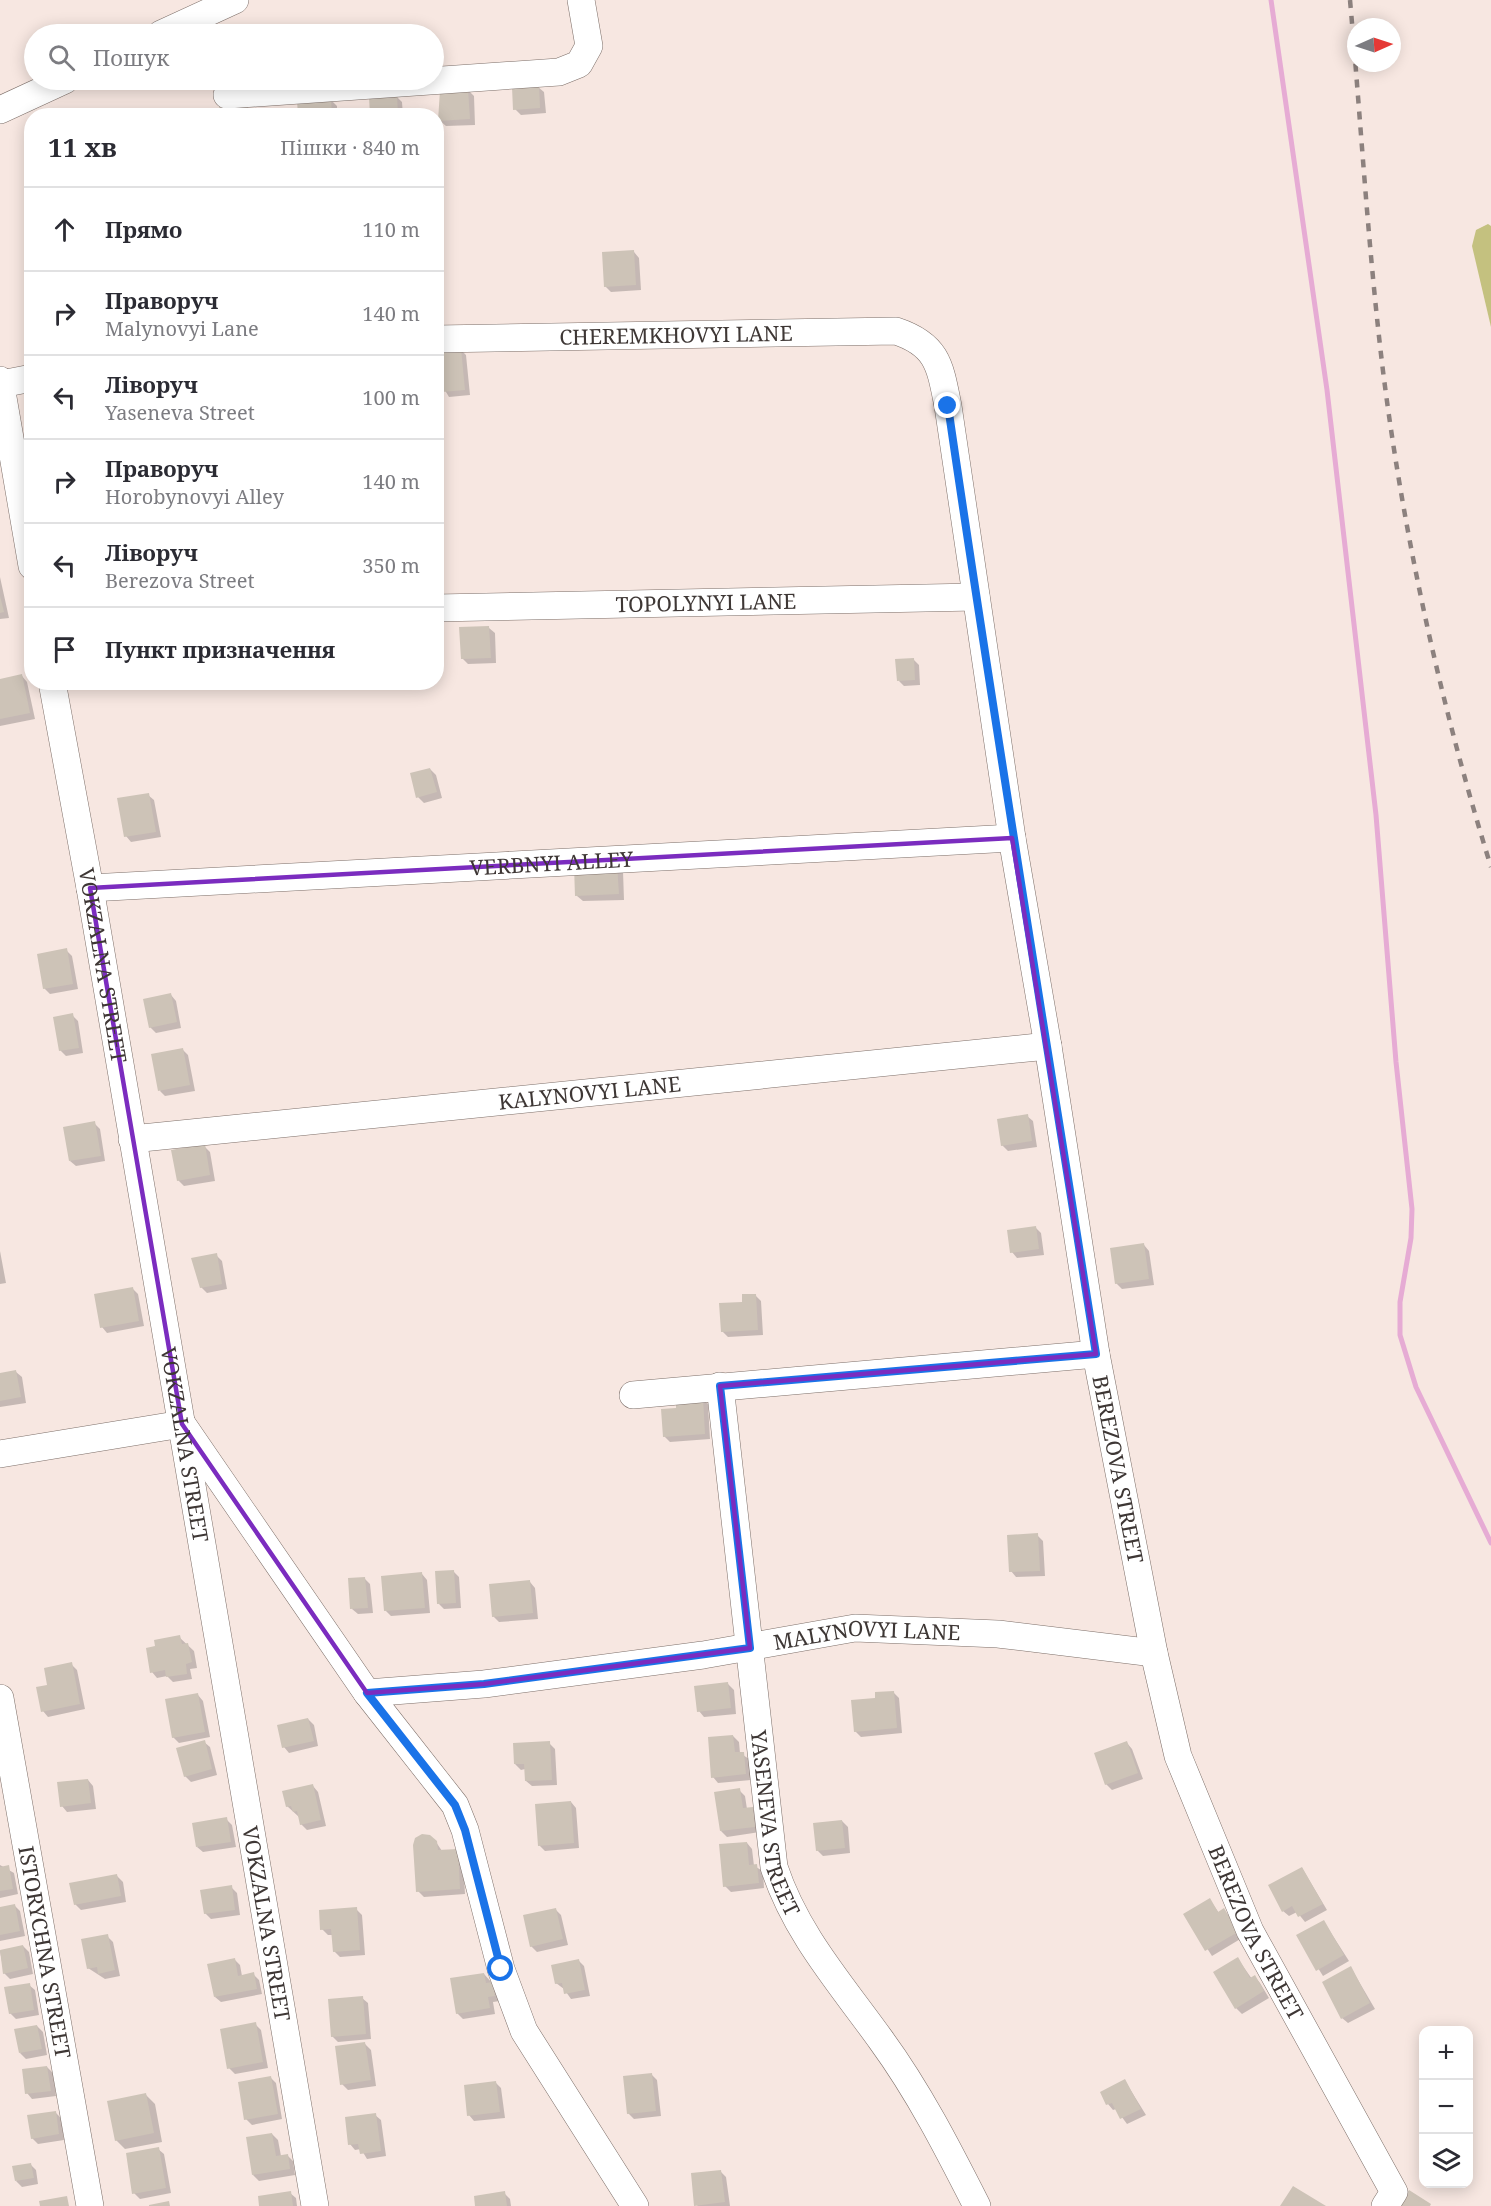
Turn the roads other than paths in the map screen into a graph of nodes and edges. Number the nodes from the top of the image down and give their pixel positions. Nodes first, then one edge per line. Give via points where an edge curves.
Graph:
1 (235, 0) edge
2 (581, 0) edge
3 (183, 24) edge
4 (444, 80) edge
5 (43, 90) edge
6 (299, 90) edge
7 (227, 95) dead end
8 (0, 110) edge
9 (914, 337) joint
10 (444, 339) edge
11 (24, 379) edge
12 (0, 382) edge
13 (24, 520) edge
14 (976, 597) junction
15 (444, 608) edge
16 (53, 690) edge
17 (1012, 838) junction
18 (90, 888) junction
19 (1048, 1046) junction
20 (132, 1139) junction
21 (1096, 1354) junction
22 (720, 1386) junction
23 (633, 1395) dead end
24 (182, 1424) junction
25 (0, 1454) edge
26 (750, 1648) junction
27 (1155, 1653) junction
28 (367, 1693) junction
29 (0, 1698) edge
30 (90, 2206) edge
31 (315, 2206) edge
32 (635, 2206) edge
33 (977, 2206) edge
34 (1385, 2206) edge

1 - 3 street
2 - 4 street via 589,46 579,64 559,72
5 - 8 street
6 - 7 street
9 - 10 street, CHEREMKHOVYI LANE via 896,331 876,331
9 - 14 street, BEREZOVA STREET via 931,350 941,370
11 - 12 street
12 - 13 street
14 - 15 street, TOPOLYNYI LANE
14 - 17 street, BEREZOVA STREET
16 - 18 street, VOKZALNA STREET
17 - 18 street, VERBNYI ALLEY
17 - 19 street, BEREZOVA STREET
18 - 20 street, VOKZALNA STREET
19 - 20 street, KALYNOVYI LANE
19 - 21 street, BEREZOVA STREET
20 - 24 street, VOKZALNA STREET
21 - 22 street
21 - 27 street, BEREZOVA STREET
22 - 23 street
22 - 26 street, YASENEVA STREET
24 - 25 street
24 - 28 street
24 - 31 street, VOKZALNA STREET
26 - 27 street, MALYNOVYI LANE via 855,1628 998,1634
26 - 28 street, MALYNOVYI LANE via 484,1684
26 - 33 street, YASENEVA STREET via 769,1836 783,1893 833,1978 882,2041 933,2122
27 - 34 street, BEREZOVA STREET via 1178,1756 1206,1828 1250,1931 1394,2192
28 - 32 street via 455,1805 501,1969 524,2031
29 - 30 street, ISTORYCHNA STREET

